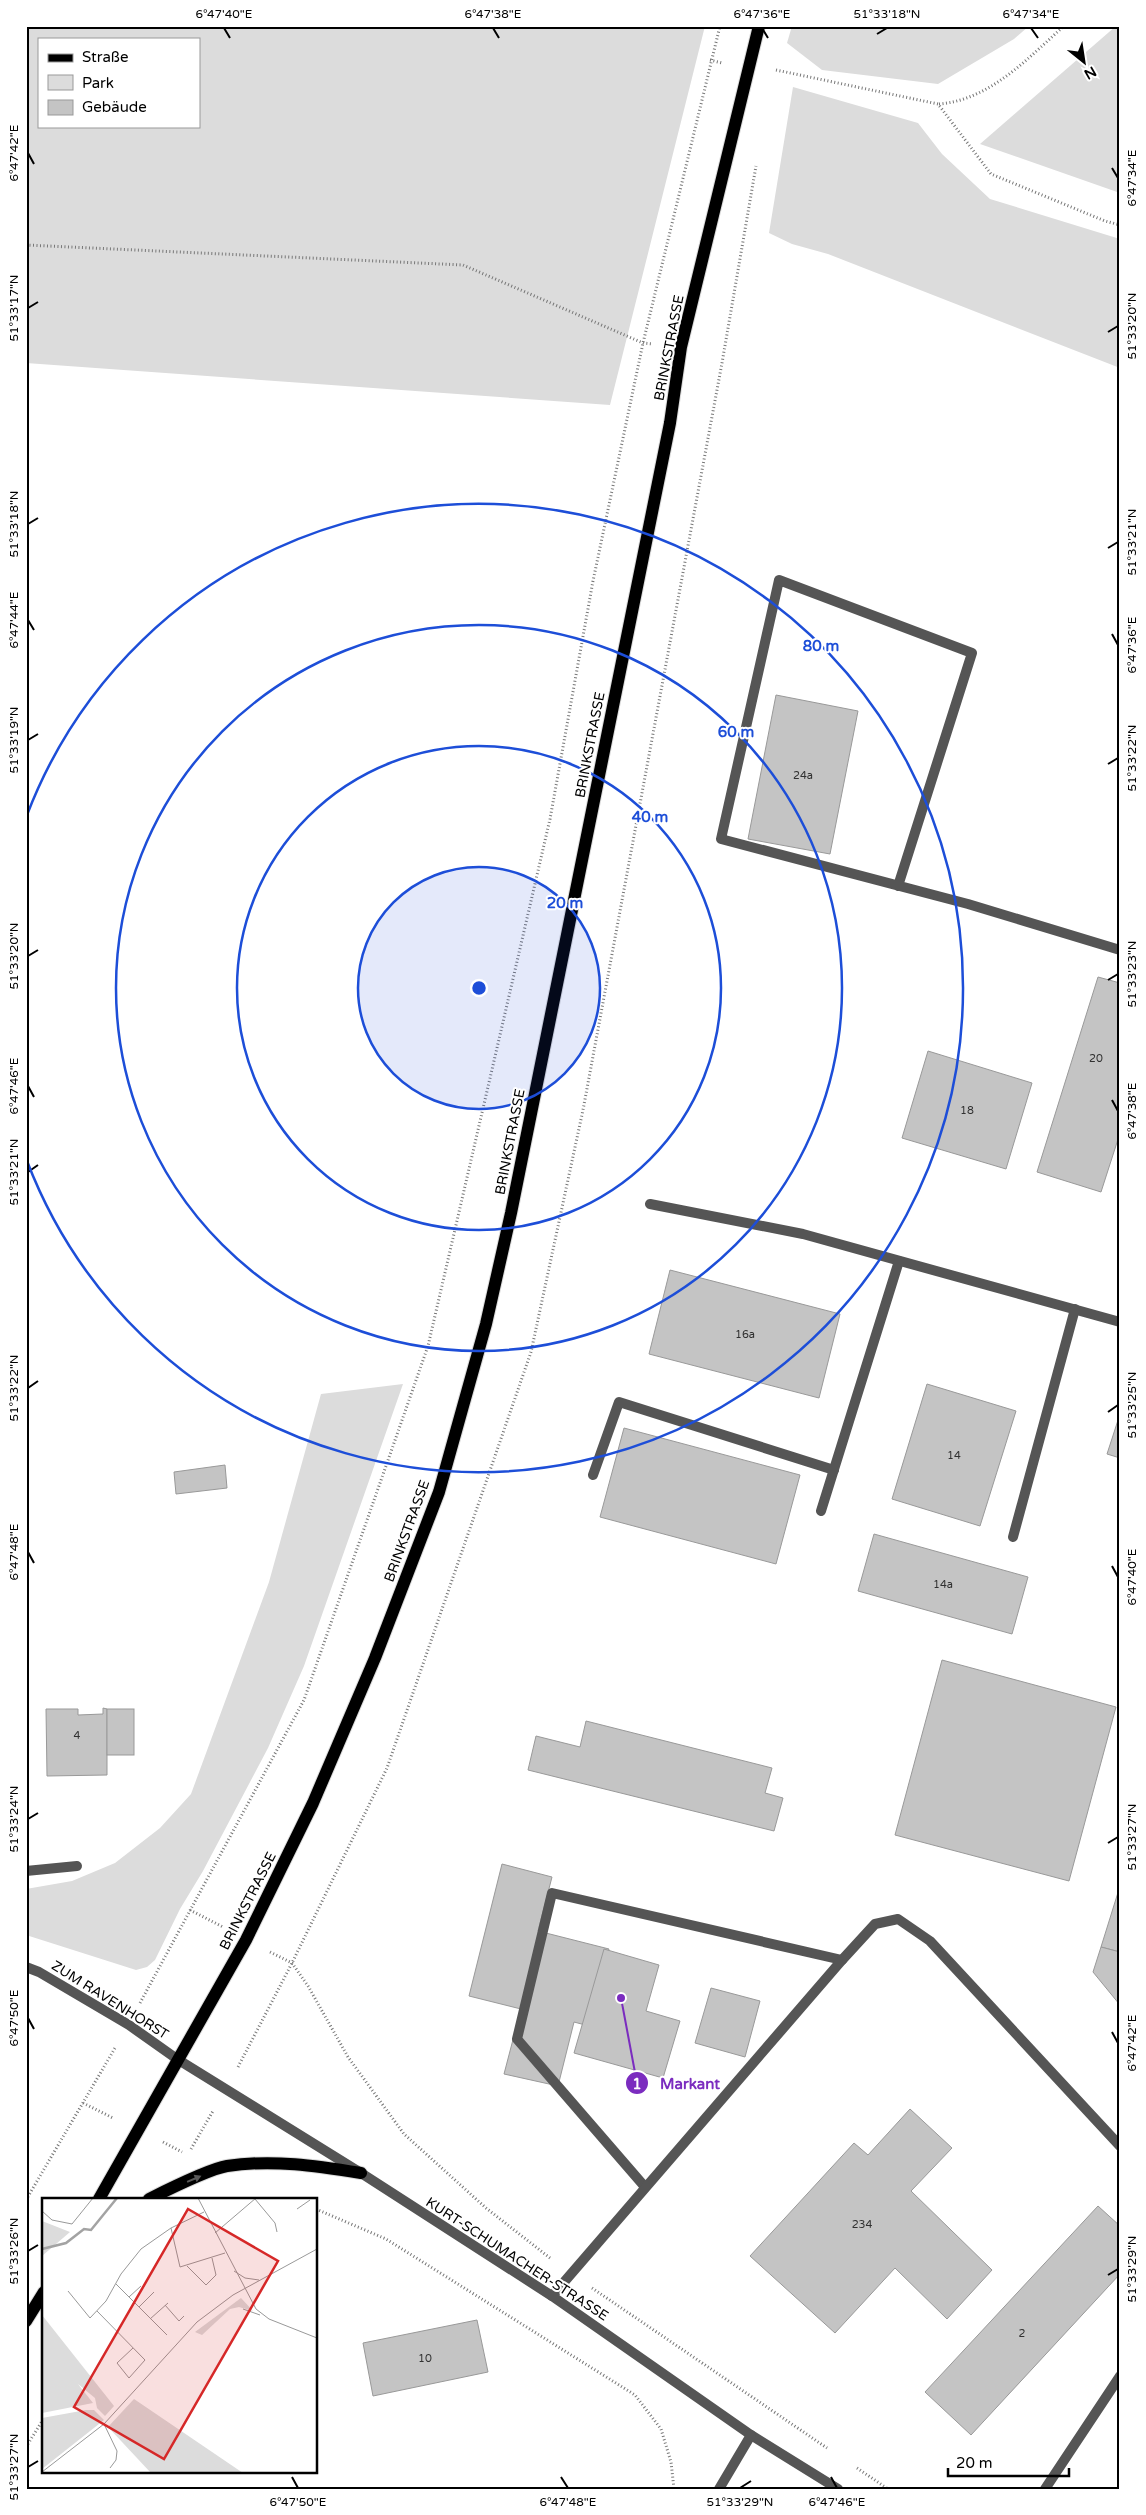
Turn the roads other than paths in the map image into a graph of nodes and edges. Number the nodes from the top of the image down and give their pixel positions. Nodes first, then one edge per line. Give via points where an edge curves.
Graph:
1 (759, 26) edge
2 (898, 886) junction
3 (1120, 950) edge
4 (650, 1204) dead end
5 (900, 1261) junction
6 (1075, 1310) junction
7 (1120, 1322) edge
8 (834, 1470) junction
9 (593, 1475) dead end
10 (821, 1511) dead end
11 (1013, 1537) dead end
12 (77, 1866) dead end
13 (29, 1871) edge
14 (842, 1960) junction
15 (26, 1967) edge
16 (177, 2059) junction
17 (1120, 2146) edge
18 (361, 2173) junction
19 (645, 2186) junction
20 (100, 2198) edge
21 (151, 2198) edge
22 (42, 2295) edge
23 (552, 2296) junction
24 (26, 2321) edge
25 (1120, 2376) edge
26 (751, 2435) junction
27 (719, 2489) edge
28 (838, 2489) edge
29 (1045, 2489) edge

1 - 16 main road, BRINKSTRASSE via 681,347 668,432 511,1213 486,1324 439,1492 379,1649 313,1803 246,1940
2 - 2 street via 721,839 779,580 972,653
2 - 3 street
4 - 5 street via 803,1234
5 - 6 street
5 - 8 street
6 - 7 street
6 - 11 street
8 - 9 street via 619,1402
8 - 10 street
12 - 13 street
14 - 17 street via 875,1924 898,1919 930,1941
14 - 19 street
14 - 19 street via 552,1893 517,2039
15 - 16 street, ZUM RAVENHORST via 129,2025
16 - 18 street, KURT-SCHUMACHER-STRASSE
16 - 20 main road, BRINKSTRASSE
21 -> 18 main road via 226,2166 304,2164
18 - 23 street, KURT-SCHUMACHER-STRASSE
19 - 23 street
22 - 24 main road
23 - 26 street, KURT-SCHUMACHER-STRASSE
25 - 29 street
26 - 27 street
26 - 28 street, KURT-SCHUMACHER-STRASSE

